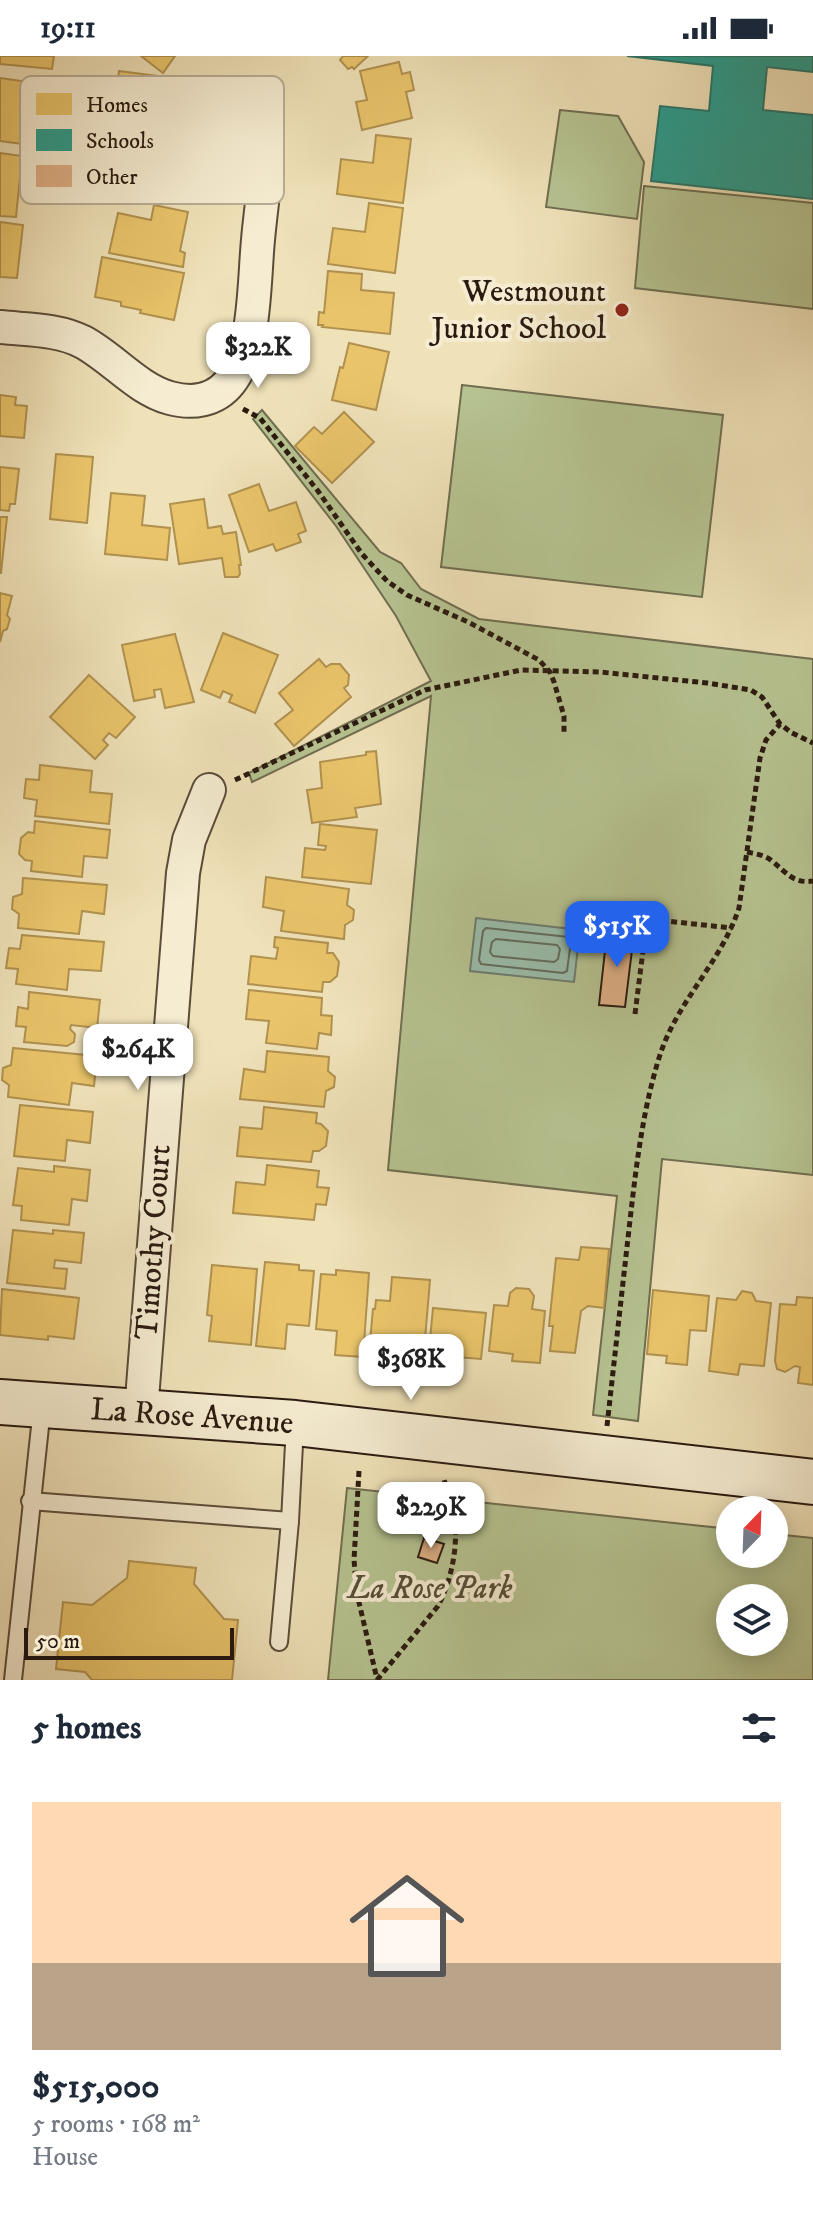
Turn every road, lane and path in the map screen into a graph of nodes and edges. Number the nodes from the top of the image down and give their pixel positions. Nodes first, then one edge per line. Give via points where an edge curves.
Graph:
1 (262, 204) edge
2 (0, 327) edge
3 (218, 395) junction
4 (550, 672) junction
5 (780, 724) junction
6 (564, 732) dead end
7 (813, 743) edge
8 (209, 790) joint
9 (747, 852) junction
10 (813, 881) edge
11 (732, 928) junction
12 (635, 1014) dead end
13 (21, 1404) edge
14 (141, 1412) junction
15 (295, 1423) junction
16 (607, 1433) dead end
17 (359, 1471) dead end
18 (444, 1479) dead end
19 (813, 1482) edge
20 (30, 1501) junction
21 (290, 1521) junction
22 (279, 1642) dead end
23 (13, 1680) edge
24 (377, 1680) edge

1 - 3 street via 249,331 238,368
2 - 3 street via 71,337 168,398
3 - 4 path via 260,418 387,581 539,660
4 - 5 path via 600,672 751,690
4 - 6 path
4 - 8 path via 521,670 425,690
5 - 7 path
5 - 9 path via 760,758
8 - 14 street, Timothy Court via 189,840 183,873
9 - 10 path via 770,858 796,880
9 - 11 path
11 - 12 path via 647,919
11 - 16 path via 678,1010 646,1108
13 - 14 street, La Rose Avenue
13 - 20 lane
14 - 15 street, La Rose Avenue
15 - 19 street, La Rose Avenue
15 - 21 lane
17 - 24 path via 355,1571
18 - 24 path via 455,1520 444,1595
20 - 21 lane
20 - 23 lane
21 - 22 lane

